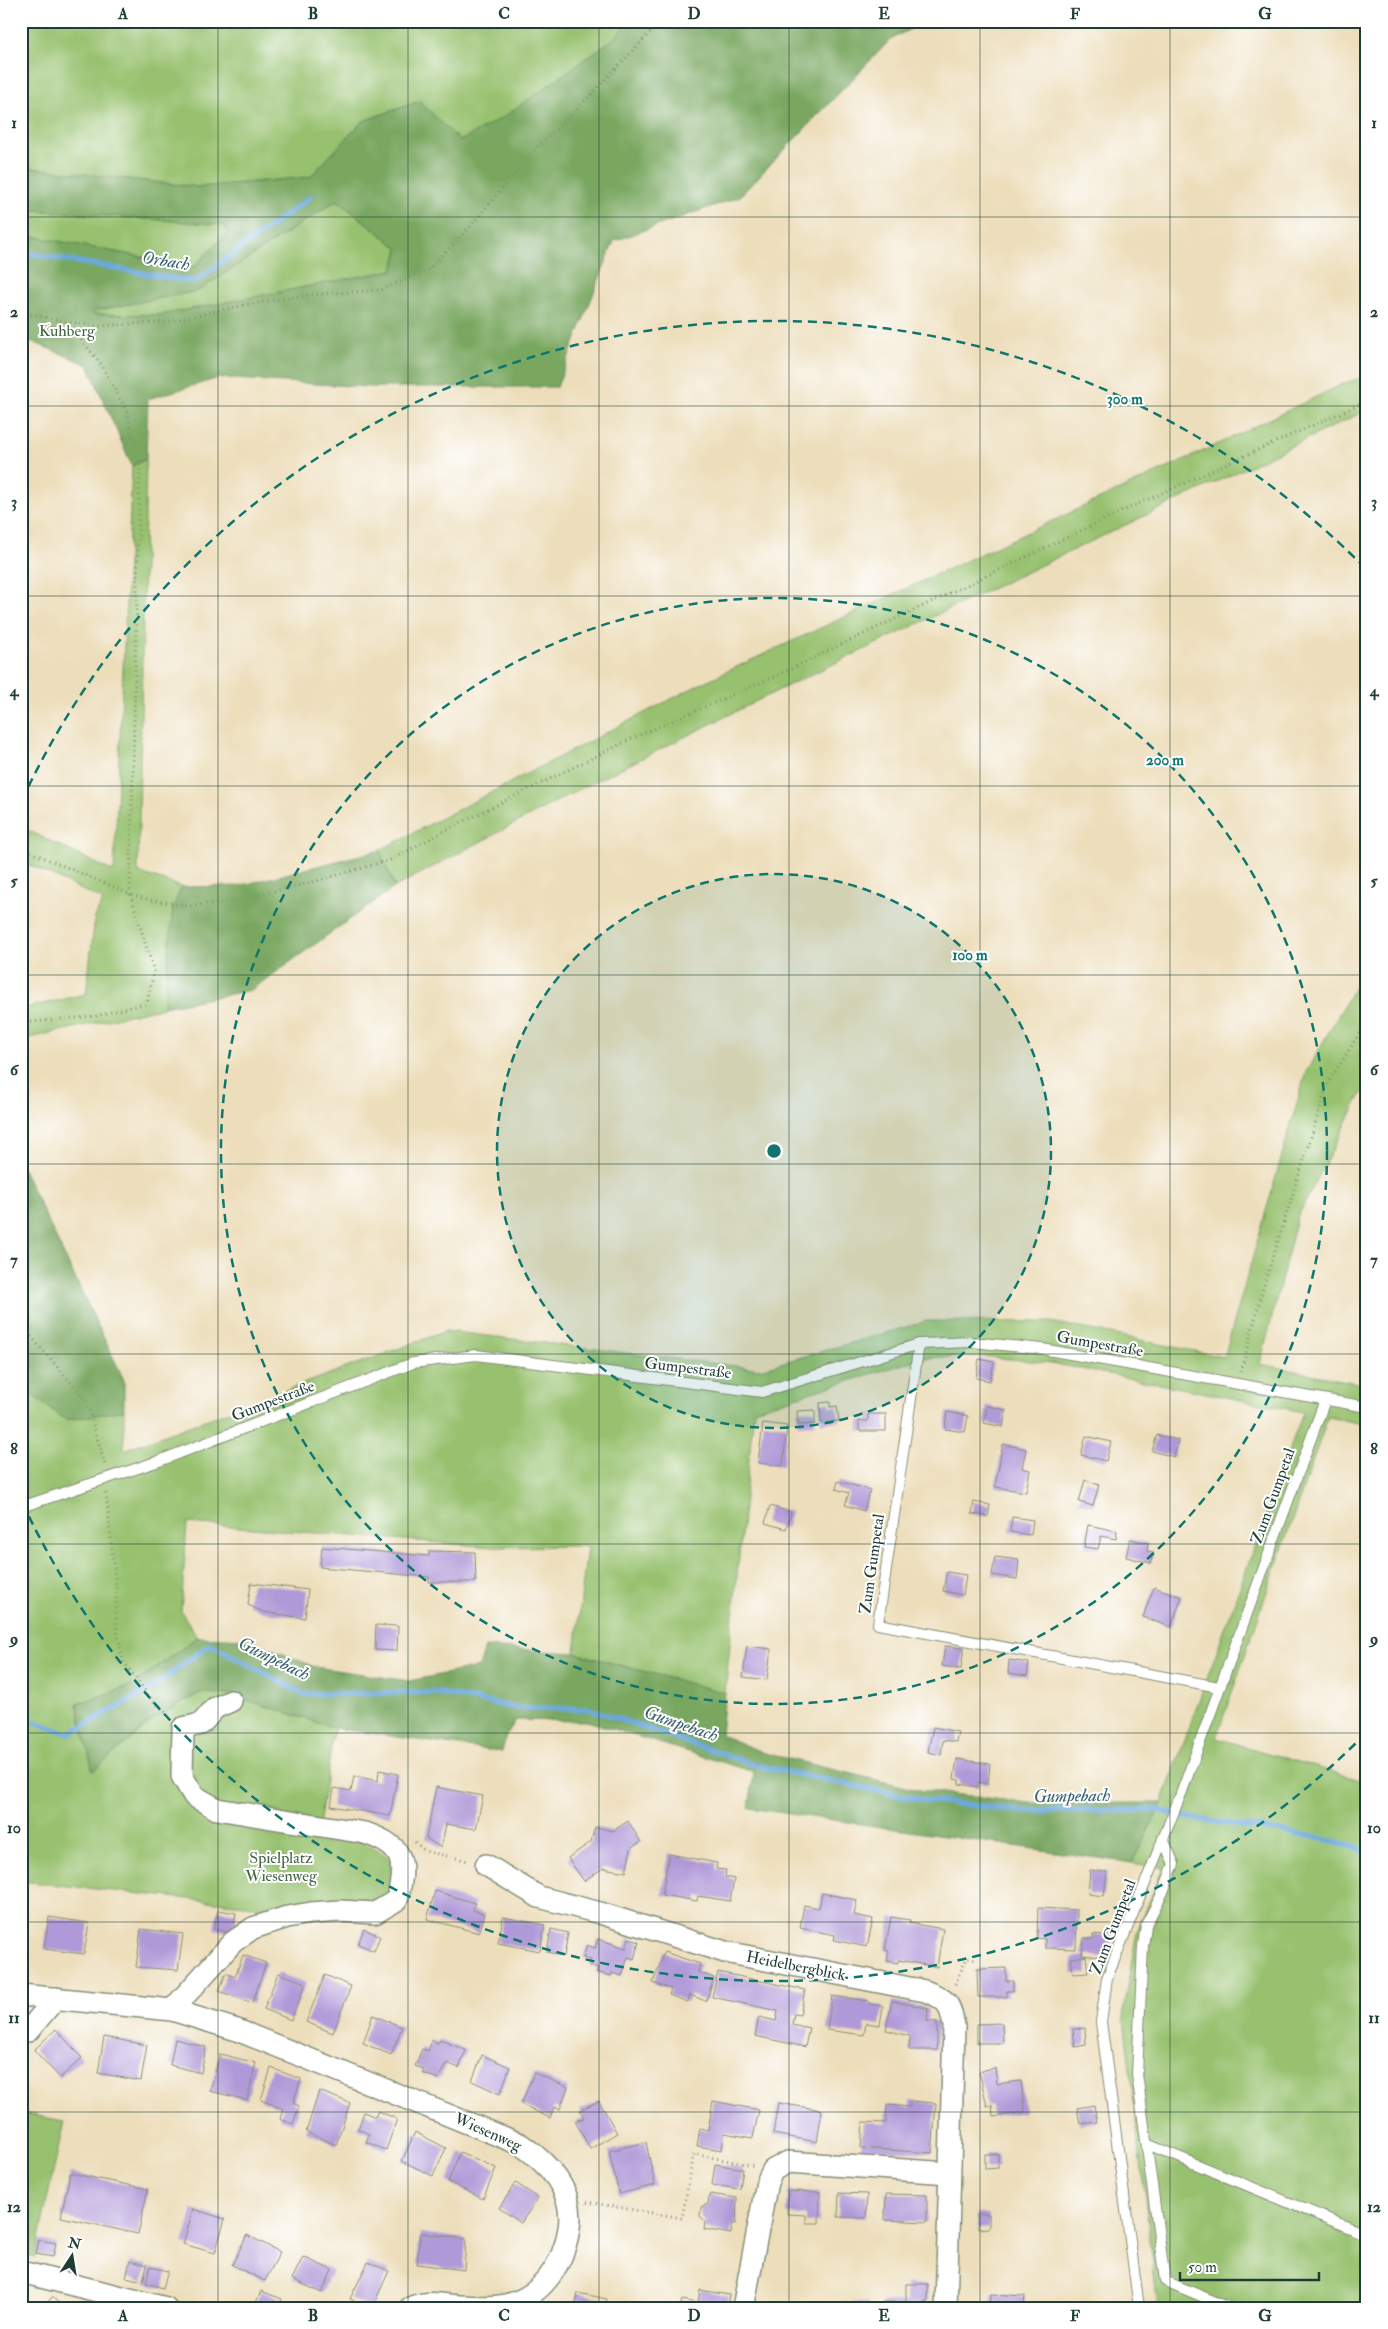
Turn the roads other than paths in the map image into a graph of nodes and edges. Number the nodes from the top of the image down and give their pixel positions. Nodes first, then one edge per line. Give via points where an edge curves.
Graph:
1 (919, 1344) junction
2 (1325, 1400) junction
3 (1367, 1408) edge
4 (21, 1507) edge
5 (1219, 1687) junction
6 (231, 1701) dead end
7 (1164, 1837) junction
8 (486, 1865) road end
9 (21, 1995) edge
10 (56, 1998) junction
11 (172, 2010) junction
12 (21, 2031) edge
13 (1148, 2144) junction
14 (949, 2173) junction
15 (1367, 2234) edge
16 (21, 2272) edge
17 (166, 2308) edge
18 (410, 2308) edge
19 (743, 2308) edge
20 (946, 2308) edge
21 (1139, 2308) edge
22 (1230, 2308) edge

1 - 2 lane, Gumpestraße via 972,1342 1042,1349
1 - 4 lane, Gumpestraße via 762,1392 476,1355 413,1363 108,1480
1 - 5 lane, Zum Gumpetal via 878,1624
2 - 3 lane, Gumpestraße
2 - 5 lane, Zum Gumpetal
5 - 7 lane, Zum Gumpetal
6 - 11 street via 215,1708 201,1724 183,1728 182,1776 194,1796 217,1808 365,1833 384,1840 396,1850 402,1862 403,1879 397,1900 375,1913 311,1913 253,1928 233,1942
7 - 13 lane via 1174,1864 1146,1925 1142,1956 1137,2074
7 - 21 lane, Zum Gumpetal via 1108,1978 1101,2022
8 - 14 street, Heidelbergblick via 539,1897 724,1952 925,1991 941,1997 951,2008 954,2026
9 - 10 street, Wiesenweg
10 - 11 street, Wiesenweg
10 - 12 street via 28,2031
11 - 18 street, Wiesenweg via 237,2030 520,2144 540,2158 555,2176 566,2198 570,2222 568,2238 551,2276 538,2289 506,2305 479,2307 429,2302
13 - 15 lane
13 - 22 lane via 1166,2281
14 - 19 street via 788,2162 773,2170 767,2182
14 - 20 street
16 - 17 street

